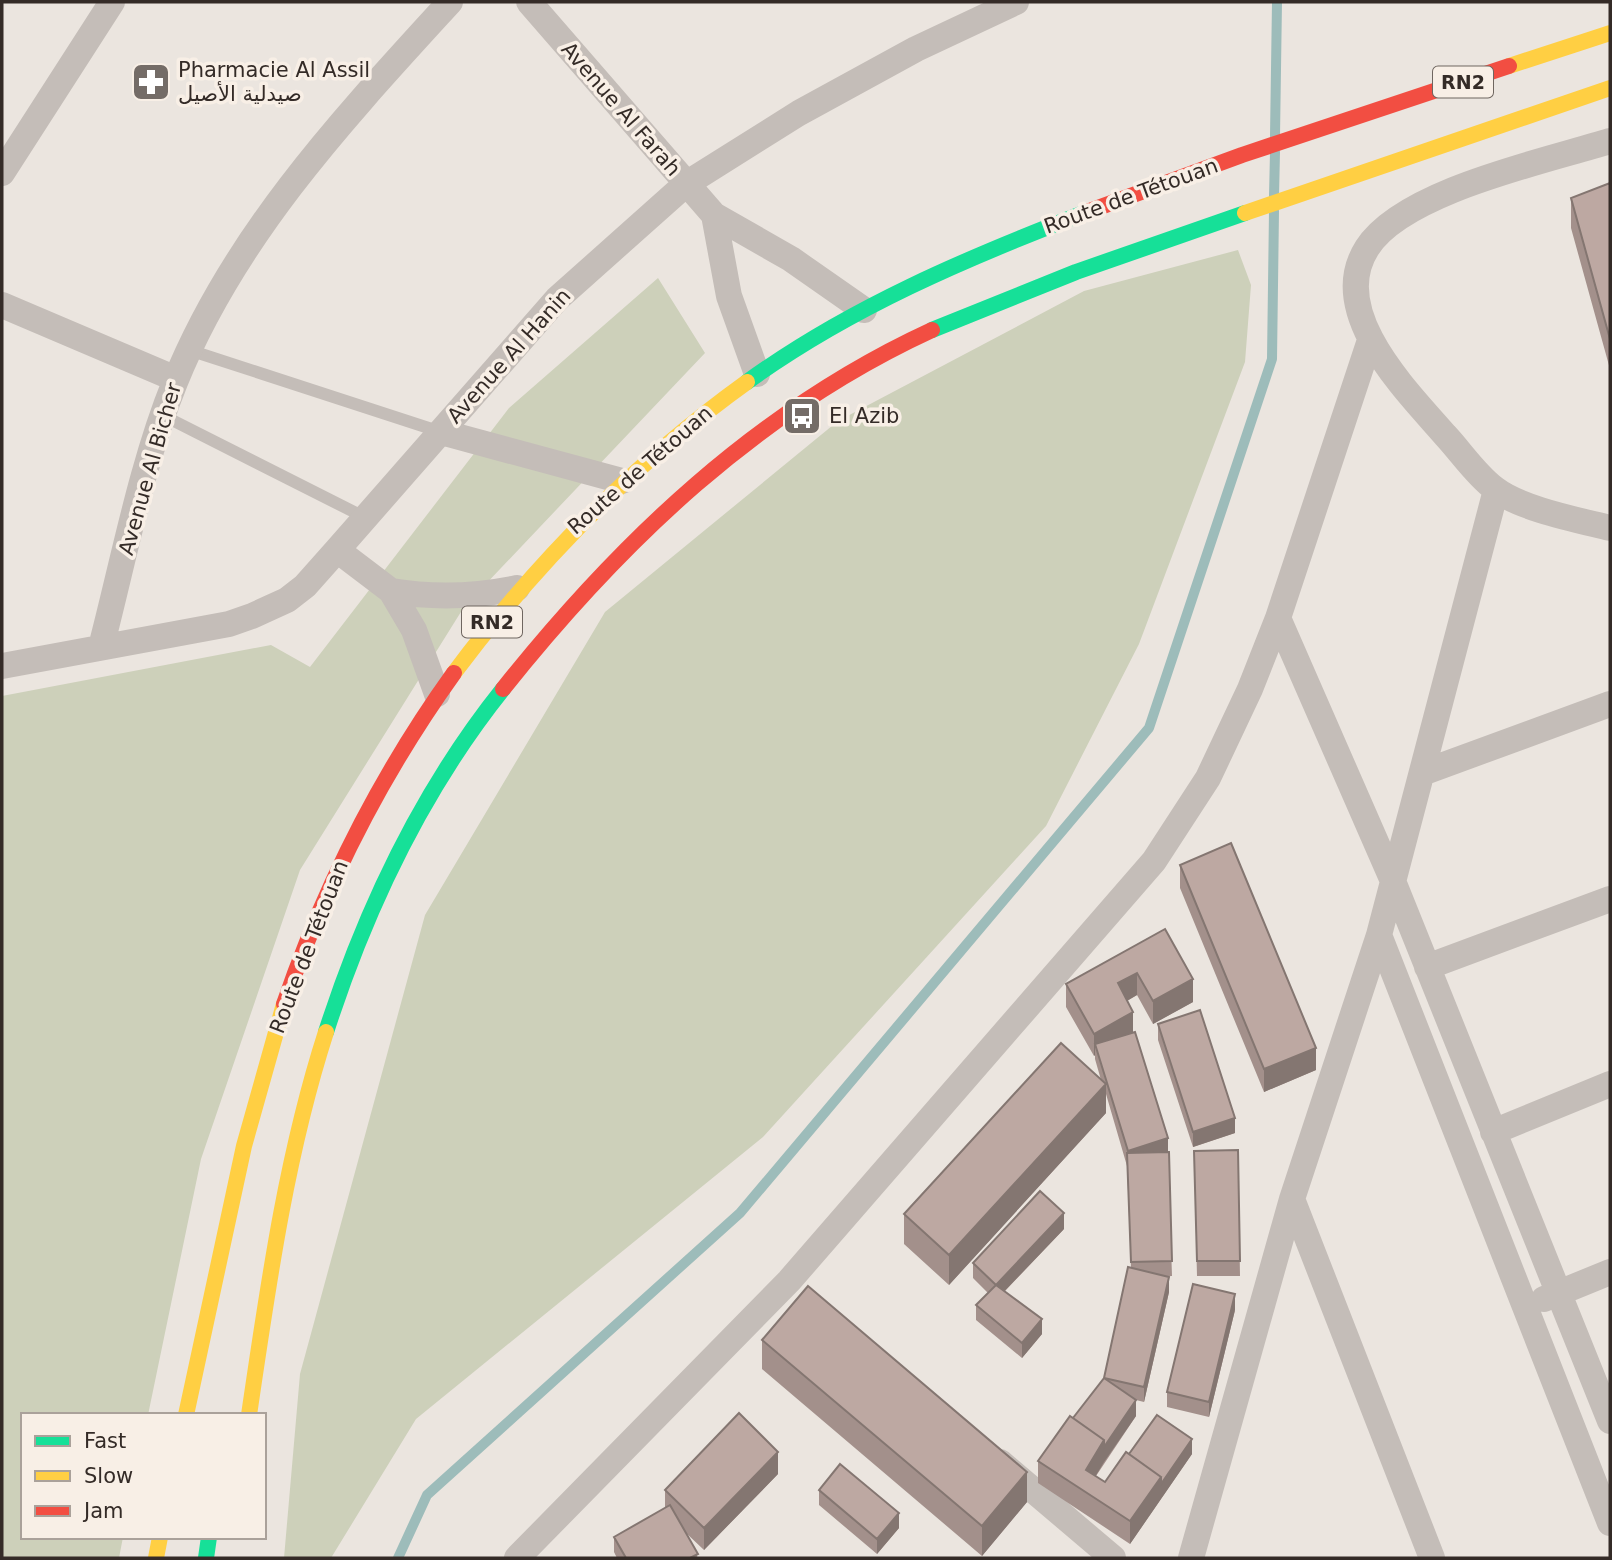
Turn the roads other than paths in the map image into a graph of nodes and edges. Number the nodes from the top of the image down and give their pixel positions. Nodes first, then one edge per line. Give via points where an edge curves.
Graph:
1 (112, 2) edge
2 (450, 2) edge
3 (529, 2) edge
4 (1016, 2) edge
5 (1610, 33) edge
6 (1610, 88) edge
7 (1610, 141) edge
8 (2, 173) edge
9 (686, 184) junction
10 (714, 215) junction
11 (2, 304) edge
12 (864, 310) junction
13 (1370, 340) junction
14 (189, 350) junction
15 (757, 374) junction
16 (176, 379) junction
17 (162, 415) junction
18 (441, 432) junction
19 (622, 481) junction
20 (1496, 490) junction
21 (366, 518) junction
22 (1606, 527) edge
23 (337, 550) junction
24 (1610, 552) edge
25 (517, 588) junction
26 (391, 591) junction
27 (1278, 618) junction
28 (101, 647) junction
29 (2, 666) edge
30 (437, 694) junction
31 (1610, 704) edge
32 (1422, 773) junction
33 (1393, 881) junction
34 (1610, 900) edge
35 (1379, 935) junction
36 (1427, 967) junction
37 (1610, 1084) edge
38 (1493, 1132) junction
39 (1292, 1199) junction
40 (229, 1210) junction
41 (272, 1260) junction
42 (1610, 1272) edge
43 (789, 1281) junction
44 (1558, 1293) junction
45 (810, 1299) edge
46 (1523, 1306) junction
47 (186, 1413) edge
48 (202, 1413) edge
49 (232, 1413) edge
50 (249, 1413) edge
51 (1610, 1421) edge
52 (977, 1442) edge
53 (1610, 1522) edge
54 (160, 1539) edge
55 (209, 1539) edge
56 (156, 1558) edge
57 (206, 1558) edge
58 (517, 1558) edge
59 (1113, 1558) edge
60 (1191, 1558) edge
61 (1432, 1558) edge

1 - 8 street
2 - 14 street, Avenue Al Bicher via 329,135 249,240
3 - 9 street, Avenue Al Farah
4 - 9 street, Avenue Al Hanin via 916,49 799,113
5 - 12 highway, Route de Tétouan / RN2 via 1205,167 989,249
6 - 41 highway, RN2 via 1036,284 914,339 815,395 716,463 641,529 571,605 492,701 434,791 382,890 337,997 305,1104
7 - 13 street via 1464,187 1391,223 1367,248 1356,277 1359,309
9 - 10 street, Avenue Al Farah
9 - 18 street, Avenue Al Hanin via 558,299
10 - 12 street, Avenue Al Farah via 791,259
10 - 15 street via 729,296
11 - 16 street
12 - 15 highway, Route de Tétouan / RN2
13 - 20 street via 1404,388
13 - 27 street
14 - 16 street, Avenue Al Bicher
14 - 18 lane
15 - 19 highway, Route de Tétouan / RN2
16 - 17 street, Avenue Al Bicher
17 - 21 lane
17 - 28 street, Avenue Al Bicher
18 - 19 street
18 - 21 street, Avenue Al Hanin
19 - 25 highway, Route de Tétouan / RN2
20 - 22 street
20 - 32 street
21 - 23 street, Avenue Al Hanin
22 - 24 street
23 - 26 street
23 - 28 street, Avenue Al Hanin via 296,593 252,616
25 - 26 street via 442,597
25 - 30 highway, Route de Tétouan / RN2
26 - 30 street via 414,630
27 - 33 street
27 - 43 street via 1230,735 1154,861
28 - 29 street, Avenue Al Hanin
30 - 40 highway, Route de Tétouan / RN2 via 383,781 330,882 262,1071
31 - 32 street
32 - 33 street
33 - 35 street
33 - 36 street
34 - 36 street
35 - 39 street
35 - 46 street
36 - 38 street
37 - 38 street
38 - 44 street
39 - 60 street
39 - 61 street
40 - 47 highway, Route de Tétouan / RN2
40 - 48 highway
41 - 49 highway
41 - 50 highway, RN2
42 - 44 street
43 - 45 street
43 - 58 street
44 - 46 street
44 - 51 street
46 - 53 street
52 - 59 street
54 - 56 highway
55 - 57 highway

